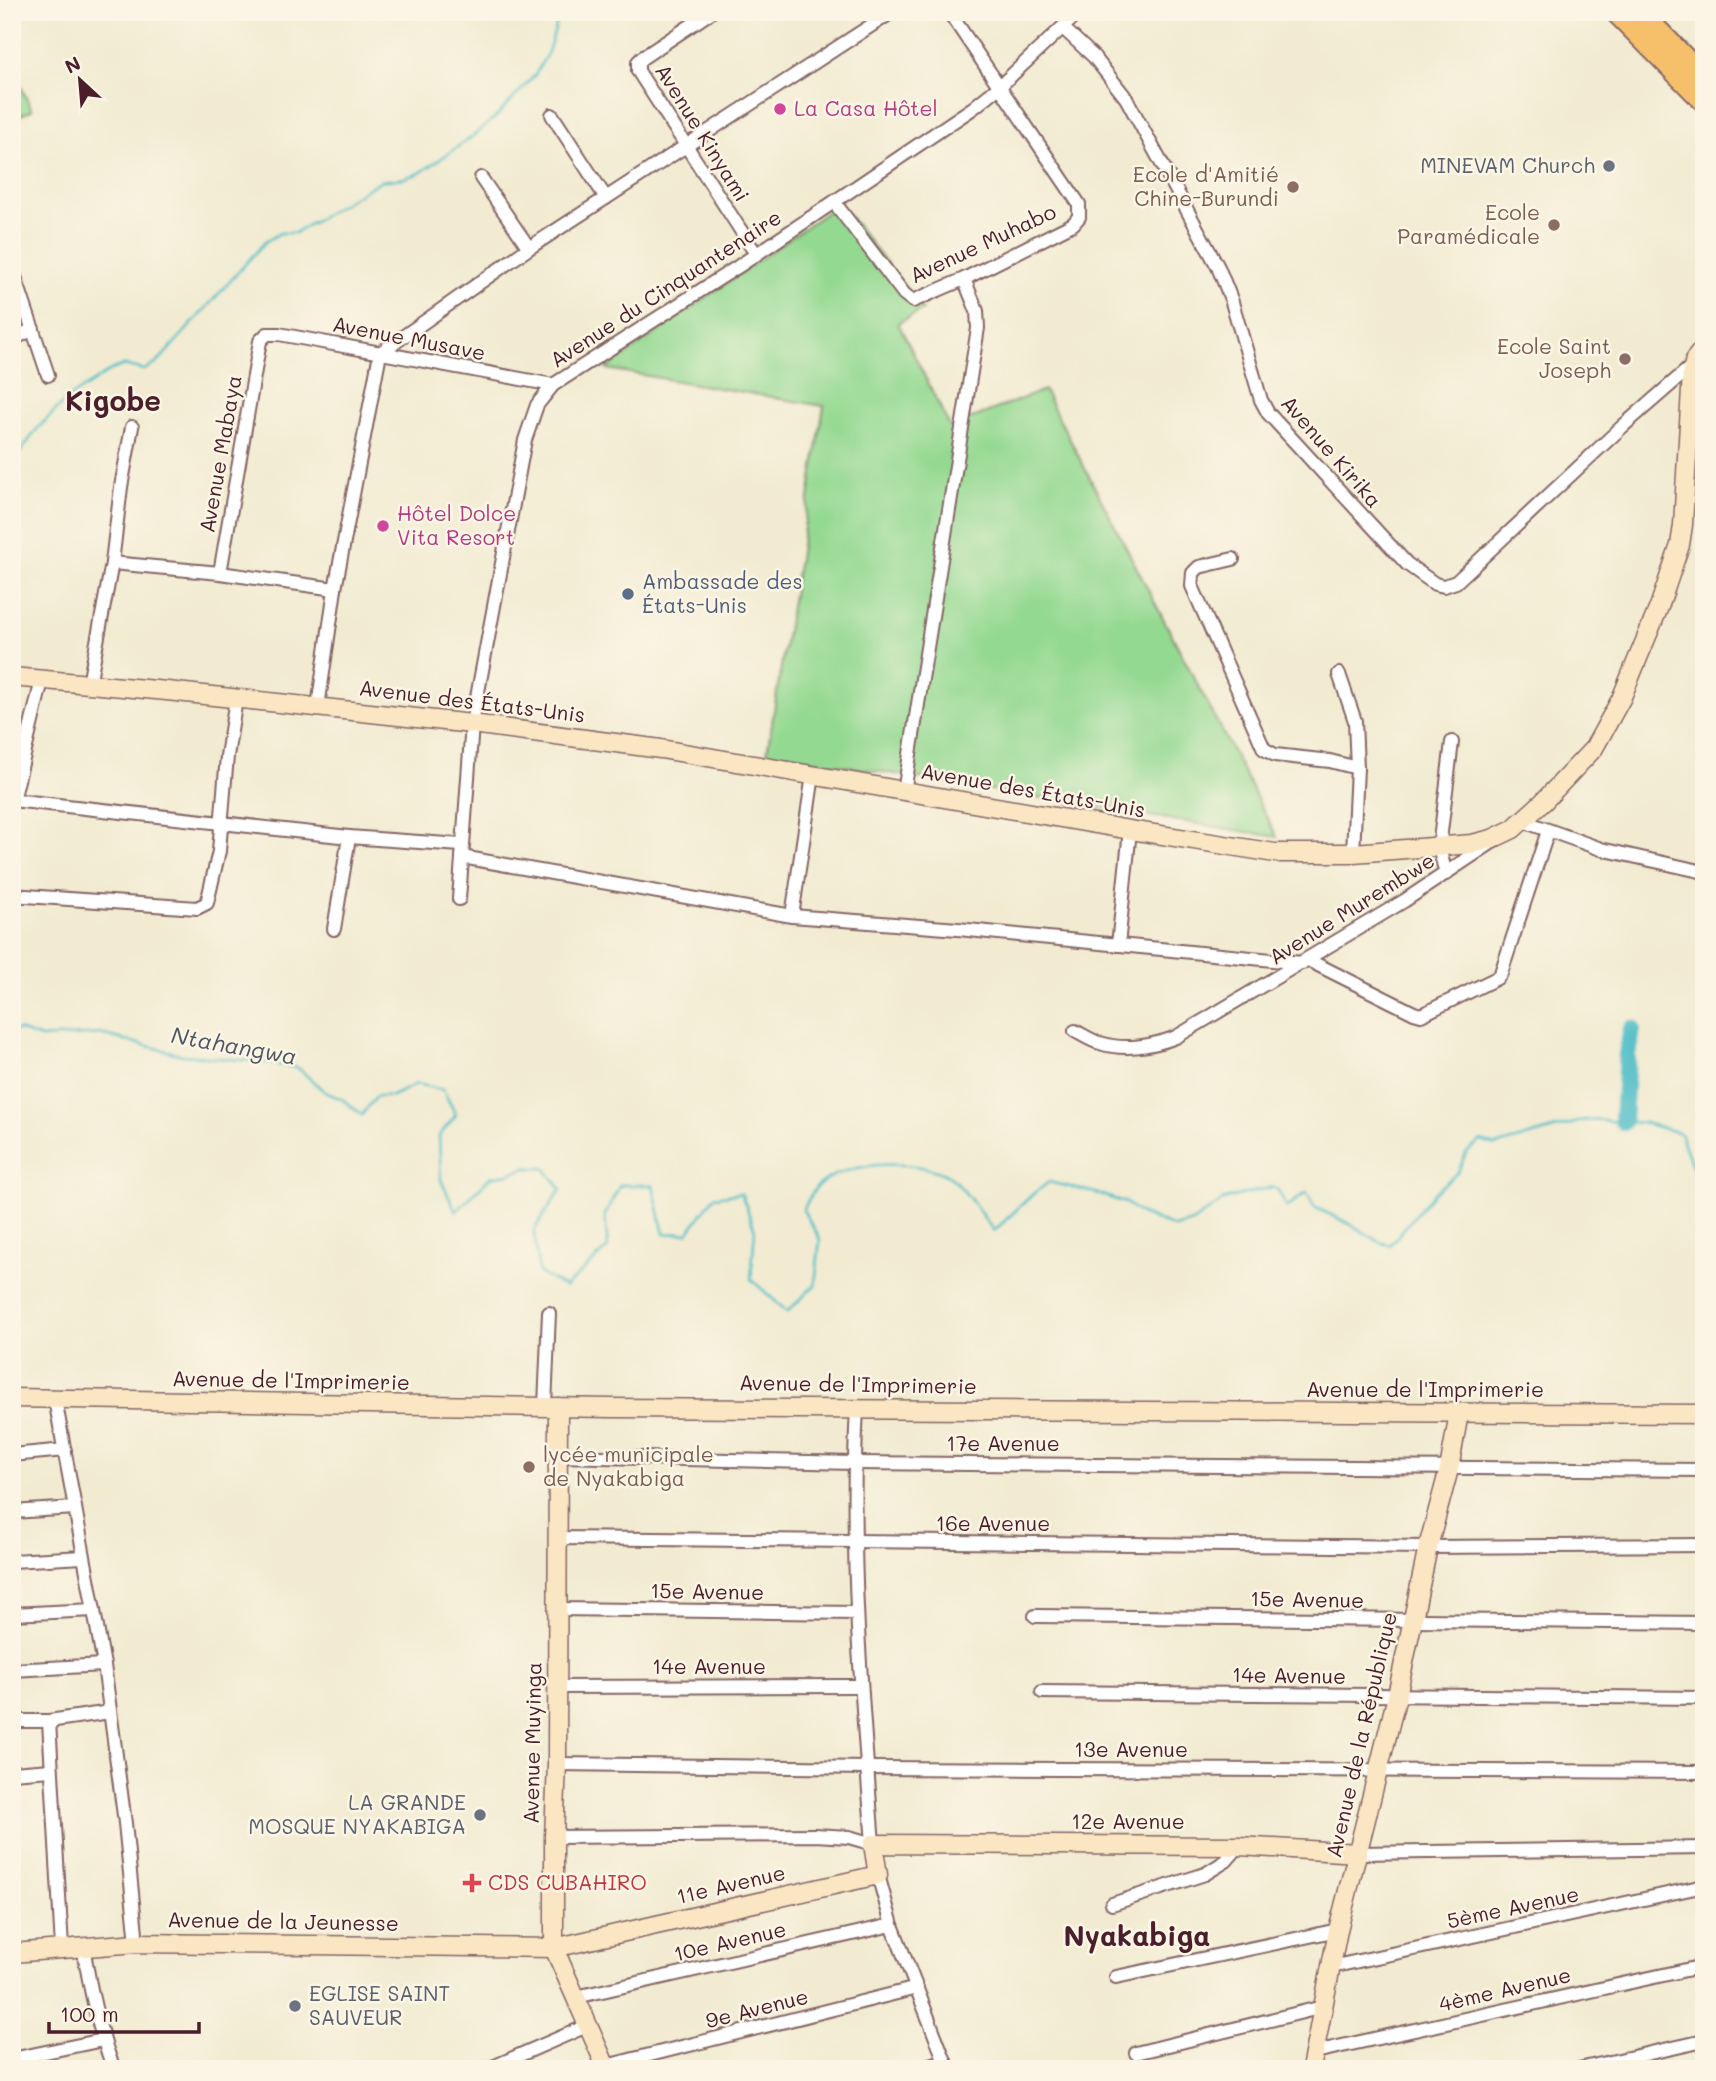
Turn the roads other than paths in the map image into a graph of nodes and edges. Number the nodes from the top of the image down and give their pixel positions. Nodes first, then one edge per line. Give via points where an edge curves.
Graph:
1 (711, 12) edge
2 (892, 12) edge
3 (949, 12) edge
4 (1079, 12) edge
5 (1615, 12) edge
6 (1641, 12) edge
7 (1063, 28) junction
8 (1704, 77) edge
9 (999, 87) junction
10 (1704, 102) edge
11 (552, 115) dead end
12 (687, 146) junction
13 (481, 178) dead end
14 (606, 198) junction
15 (834, 202) junction
16 (529, 248) junction
17 (756, 254) junction
18 (12, 268) edge
19 (964, 279) junction
20 (33, 329) junction
21 (12, 340) edge
22 (260, 341) joint
23 (1704, 348) edge
24 (380, 353) junction
25 (1693, 365) junction
26 (48, 375) dead end
27 (553, 385) junction
28 (132, 427) dead end
29 (1233, 558) dead end
30 (112, 563) junction
31 (220, 573) junction
32 (335, 589) junction
33 (1339, 674) dead end
34 (12, 677) edge
35 (42, 680) junction
36 (89, 684) junction
37 (236, 699) junction
38 (318, 707) junction
39 (472, 724) junction
40 (1452, 742) dead end
41 (1357, 768) junction
42 (813, 775) junction
43 (904, 792) junction
44 (13, 801) edge
45 (1523, 821) junction
46 (221, 823) junction
47 (1130, 830) junction
48 (1548, 831) junction
49 (1506, 833) junction
50 (349, 837) junction
51 (1439, 848) junction
52 (461, 851) junction
53 (1353, 853) junction
54 (1704, 872) edge
55 (1446, 874) junction
56 (12, 895) edge
57 (459, 900) dead end
58 (792, 916) junction
59 (334, 929) dead end
60 (1118, 945) junction
61 (1305, 962) junction
62 (1074, 1031) dead end
63 (549, 1313) dead end
64 (12, 1398) edge
65 (55, 1399) junction
66 (551, 1407) junction
67 (858, 1408) junction
68 (1459, 1412) junction
69 (1704, 1414) edge
70 (65, 1450) junction
71 (12, 1455) edge
72 (558, 1456) junction
73 (854, 1462) junction
74 (1449, 1469) junction
75 (1704, 1470) edge
76 (75, 1508) junction
77 (12, 1511) edge
78 (557, 1538) junction
79 (853, 1542) junction
80 (1704, 1545) edge
81 (1428, 1547) junction
82 (83, 1558) junction
83 (12, 1561) edge
84 (94, 1609) junction
85 (557, 1609) junction
86 (858, 1613) junction
87 (12, 1614) edge
88 (1035, 1616) dead end
89 (1412, 1621) junction
90 (1704, 1623) edge
91 (104, 1665) junction
92 (12, 1670) edge
93 (861, 1686) junction
94 (557, 1687) junction
95 (1042, 1692) dead end
96 (1397, 1696) junction
97 (1704, 1698) edge
98 (110, 1712) junction
99 (12, 1721) edge
100 (49, 1721) junction
101 (557, 1764) junction
102 (868, 1768) junction
103 (51, 1770) junction
104 (1379, 1771) junction
105 (1704, 1772) edge
106 (12, 1773) edge
107 (554, 1837) junction
108 (873, 1844) junction
109 (1239, 1846) junction
110 (1704, 1848) edge
111 (1358, 1853) junction
112 (878, 1875) junction
113 (1704, 1886) edge
114 (1112, 1904) dead end
115 (892, 1925) junction
116 (1338, 1930) junction
117 (137, 1943) junction
118 (83, 1946) junction
119 (62, 1948) junction
120 (554, 1948) junction
121 (12, 1953) edge
122 (1704, 1966) edge
123 (1331, 1967) junction
124 (1116, 1977) dead end
125 (917, 1989) junction
126 (576, 1997) junction
127 (1323, 2007) junction
128 (589, 2025) junction
129 (103, 2040) junction
130 (1704, 2041) edge
131 (1136, 2053) dead end
132 (12, 2059) edge
133 (1313, 2060) edge
134 (946, 2065) edge
135 (607, 2067) edge
136 (114, 2069) edge
137 (488, 2069) edge
138 (913, 2069) edge
139 (1579, 2069) edge

1 - 12 street, Avenue Kinyami via 642,58 638,66 639,75
2 - 12 street
3 - 9 street
4 - 7 street, Avenue du Cinquantenaire
5 - 10 main road
6 - 8 main road
7 - 9 street, Avenue du Cinquantenaire
7 - 25 street, Avenue Kirika via 1094,57 1126,98 1218,267 1268,413 1384,541 1435,584 1455,582
9 - 15 street, Avenue du Cinquantenaire
9 - 19 street, Avenue Muhabo via 1081,213 1073,223
11 - 14 street
12 - 14 street
12 - 17 street, Avenue Kinyami
13 - 16 street
14 - 16 street
15 - 17 street, Avenue du Cinquantenaire
15 - 19 street, Avenue Muhabo via 911,300
16 - 24 street
17 - 27 street, Avenue du Cinquantenaire
18 - 20 street
19 - 43 street via 977,311 978,328
20 - 21 street
20 - 26 street
22 - 24 street, Avenue Musave via 267,334 279,334
22 - 31 street, Avenue Mabaya
23 - 25 street, Avenue des États-Unis
24 - 27 street, Avenue Musave
24 - 32 street
25 - 45 street, Avenue des États-Unis via 1683,532 1659,607 1598,741
27 - 39 street, Avenue du Cinquantenaire via 537,405 525,440
28 - 30 street
29 - 41 street via 1199,568 1192,573 1191,582 1261,744 1275,755
30 - 31 street
30 - 36 street
31 - 32 street
32 - 38 street
33 - 41 street via 1355,721
34 - 35 street, Avenue des États-Unis
35 - 36 street, Avenue des États-Unis
35 - 44 street
36 - 37 street, Avenue des États-Unis
37 - 38 street, Avenue des États-Unis
37 - 46 street
38 - 39 street, Avenue des États-Unis
39 - 42 street, Avenue des États-Unis
39 - 52 street, Avenue du Cinquantenaire
40 - 51 street
41 - 53 street
42 - 43 street, Avenue des États-Unis
42 - 58 street
43 - 47 street, Avenue des États-Unis
44 - 46 street
45 - 48 street
45 - 49 street, Avenue des États-Unis
46 - 50 street
46 - 56 street via 211,893 207,903 197,908
47 - 53 street, Avenue des États-Unis via 1275,853
47 - 60 street
48 - 54 street via 1601,849
48 - 61 street via 1497,978 1418,1014
49 - 51 street, Avenue des États-Unis via 1484,842
49 - 55 street, Avenue Murembwe
50 - 52 street
50 - 59 street
51 - 53 street, Avenue des États-Unis
51 - 55 street
52 - 57 street, Avenue du Cinquantenaire
52 - 58 street
55 - 61 street, Avenue Murembwe
58 - 60 street
60 - 61 street
61 - 62 street, Avenue Murembwe via 1155,1045 1116,1046
63 - 66 street
64 - 65 street, Avenue de l'Imprimerie
65 - 66 street, Avenue de l'Imprimerie
65 - 70 street
66 - 67 street, Avenue de l'Imprimerie
66 - 72 street, Avenue Muyinga
67 - 68 street, Avenue de l'Imprimerie
67 - 73 street
68 - 69 street, Avenue de l'Imprimerie
68 - 74 street, Avenue de la République
70 - 71 street
70 - 76 street
72 - 73 street, 17e Avenue
72 - 78 street, Avenue Muyinga
73 - 74 street, 17e Avenue
73 - 79 street
74 - 75 street, 17e Avenue
74 - 81 street, Avenue de la République
76 - 77 street
76 - 82 street
78 - 79 street, 16e Avenue
78 - 85 street, Avenue Muyinga
79 - 81 street, 16e Avenue
79 - 86 street
80 - 81 street, 16e Avenue
81 - 89 street, Avenue de la République
82 - 83 street
82 - 84 street
84 - 87 street
84 - 91 street
85 - 86 street, 15e Avenue
85 - 94 street, Avenue Muyinga
86 - 93 street
88 - 89 street, 15e Avenue
89 - 90 street, 15e Avenue
89 - 96 street, Avenue de la République
91 - 92 street
91 - 98 street
93 - 94 street, 14e Avenue
93 - 102 street
94 - 101 street, Avenue Muyinga
95 - 96 street, 14e Avenue
96 - 97 street, 14e Avenue
96 - 104 street, Avenue de la République
98 - 100 street
98 - 117 street
99 - 100 street
100 - 103 street
101 - 102 street, 13e Avenue
101 - 107 street, Avenue Muyinga
102 - 104 street, 13e Avenue
102 - 108 street
103 - 106 street
103 - 119 street
104 - 105 street, 13e Avenue
104 - 111 street, Avenue de la République
107 - 108 street, 12e Avenue via 815,1835
107 - 120 street, Avenue Muyinga
108 - 109 street, 12e Avenue
108 - 112 street
109 - 111 street, 12e Avenue
109 - 114 street via 1205,1874
110 - 111 street, 12e Avenue
111 - 116 street, Avenue de la République
112 - 115 street
112 - 120 street, 11e Avenue
113 - 123 street, 5ème Avenue
115 - 125 street
115 - 126 street, 10e Avenue
116 - 123 street, Avenue de la République
116 - 124 street
117 - 118 street, Avenue de la Jeunesse
117 - 120 street, Avenue de la Jeunesse
118 - 119 street, Avenue de la Jeunesse
118 - 129 street
119 - 121 street, Avenue de la Jeunesse
120 - 126 street, Avenue Muyinga
122 - 133 street, 4ème Avenue
123 - 127 street, Avenue de la République
125 - 134 street
125 - 135 street, 9e Avenue
126 - 128 street, Avenue Muyinga
127 - 131 street
127 - 133 street, Avenue de la République
128 - 135 street, Avenue Muyinga
128 - 137 street
129 - 132 street
129 - 136 street
130 - 139 street
134 - 138 street

